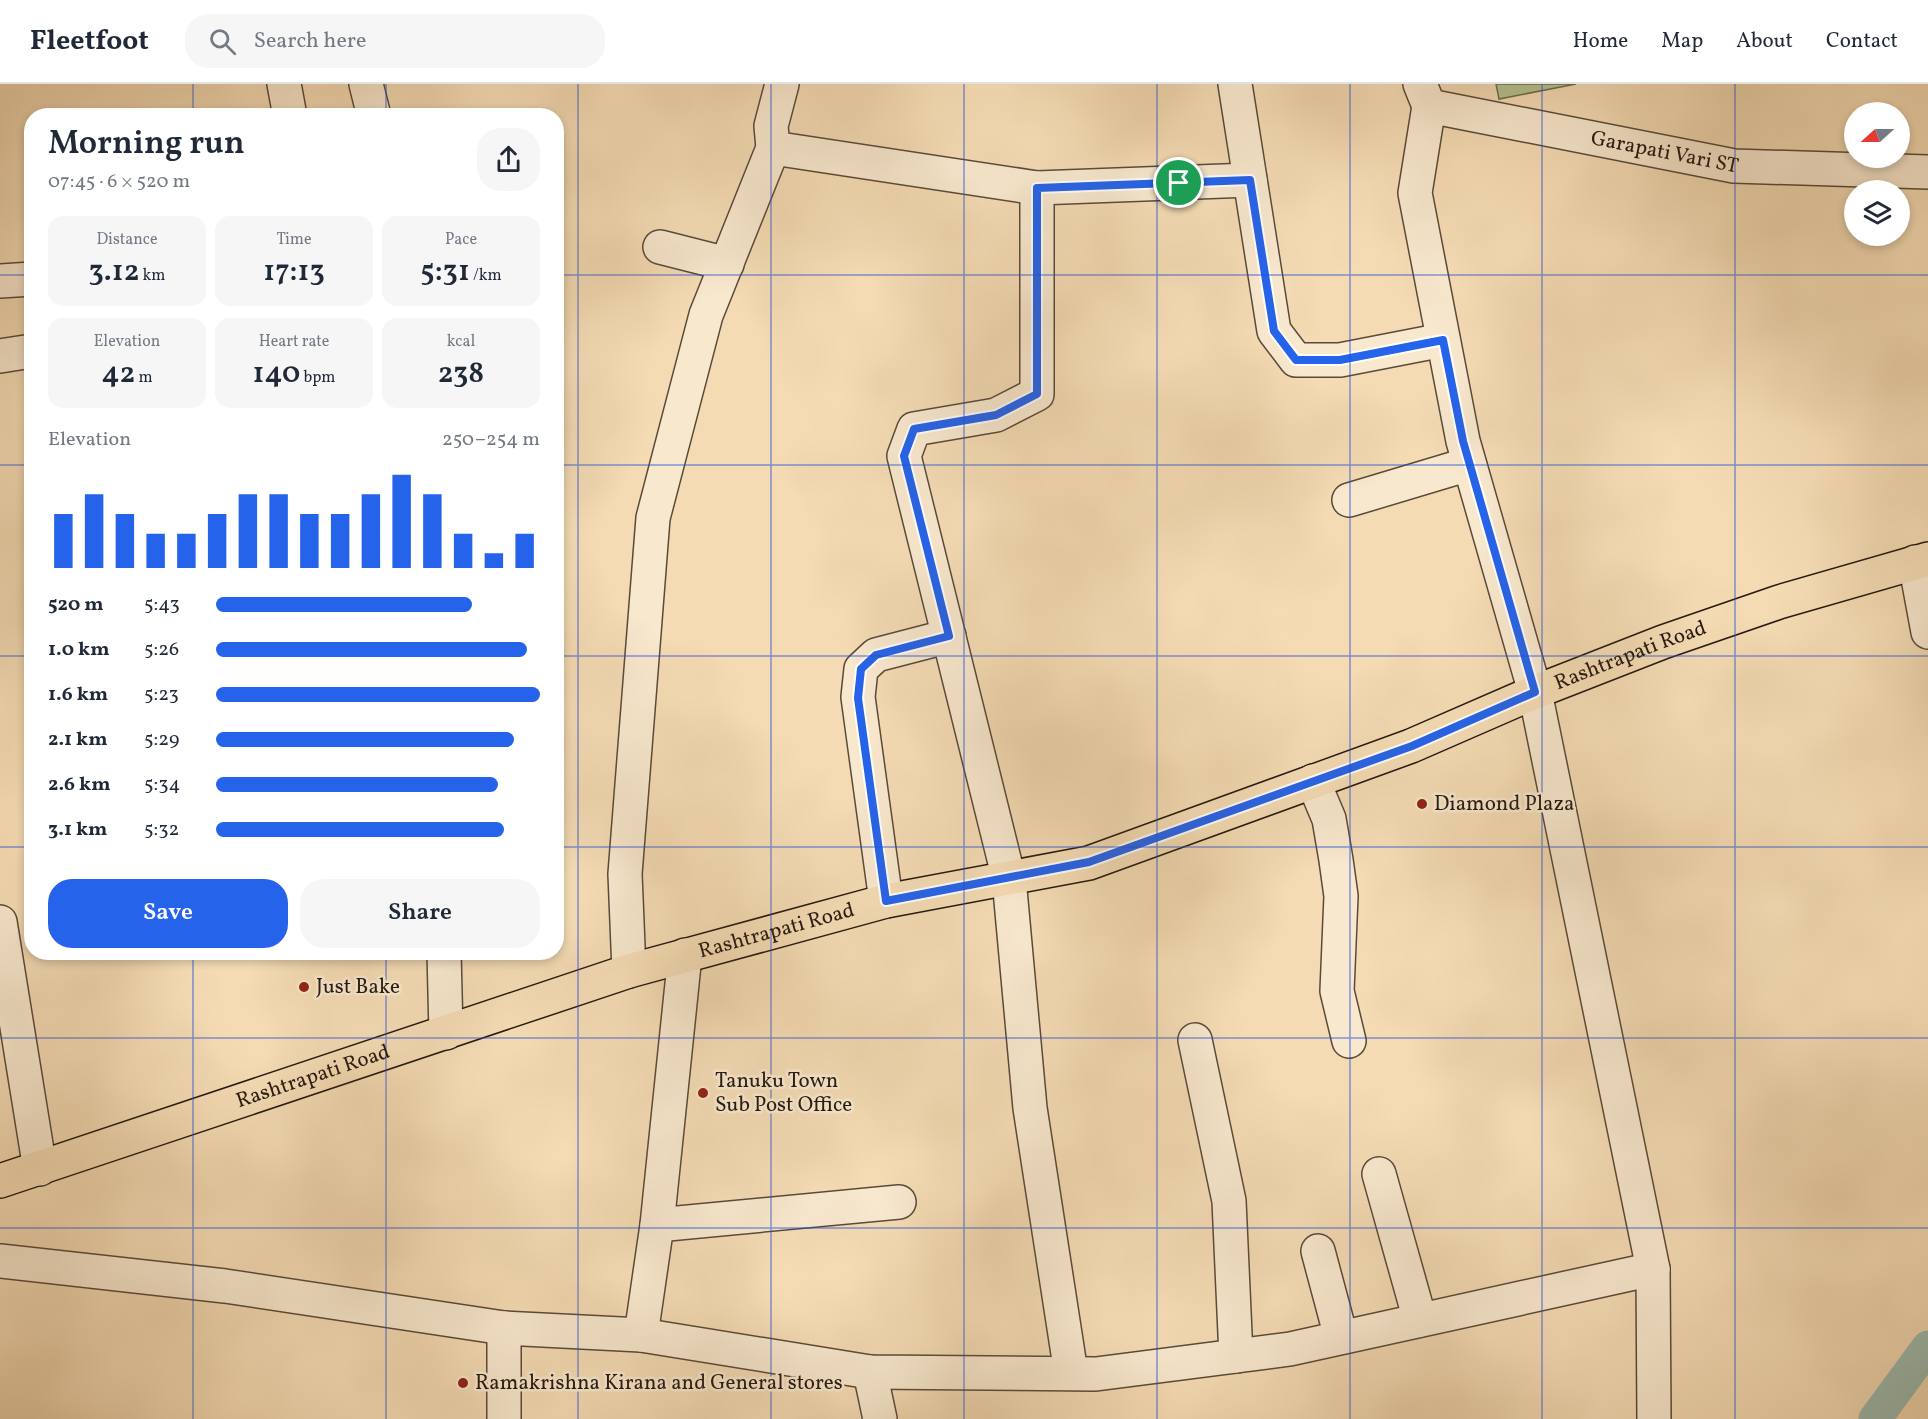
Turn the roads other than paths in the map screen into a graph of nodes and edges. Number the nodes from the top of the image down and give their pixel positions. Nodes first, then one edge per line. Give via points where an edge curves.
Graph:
1 (284, 84) edge
2 (366, 84) edge
3 (782, 84) edge
4 (1235, 84) edge
5 (1425, 95) edge
6 (288, 108) edge
7 (372, 108) edge
8 (773, 148) junction
9 (1928, 172) edge
10 (1250, 180) junction
11 (1037, 188) junction
12 (660, 247) dead end
13 (727, 264) junction
14 (24, 280) edge
15 (0, 281) edge
16 (1443, 340) junction
17 (24, 352) edge
18 (0, 356) edge
19 (1469, 465) junction
20 (1349, 500) dead end
21 (1921, 560) edge
22 (1928, 632) edge
23 (949, 636) junction
24 (1535, 692) junction
25 (1313, 781) junction
26 (1009, 879) junction
27 (886, 901) junction
28 (0, 922) edge
29 (686, 955) junction
30 (444, 960) edge
31 (629, 971) junction
32 (446, 1033) junction
33 (1195, 1040) dead end
34 (1349, 1041) dead end
35 (39, 1169) junction
36 (1379, 1174) dead end
37 (0, 1181) edge
38 (899, 1202) dead end
39 (657, 1225) junction
40 (1318, 1251) dead end
41 (0, 1261) edge
42 (1653, 1269) junction
43 (1420, 1320) junction
44 (504, 1328) junction
45 (640, 1335) junction
46 (1341, 1338) junction
47 (1236, 1356) junction
48 (870, 1372) junction
49 (1071, 1374) junction
50 (504, 1419) edge
51 (880, 1419) edge
52 (1654, 1419) edge

1 - 6 street
2 - 7 street
3 - 8 street via 771,126
4 - 10 street
5 - 9 street, Garapati Vari ST via 1734,166
5 - 16 street via 1415,193
8 - 11 street
8 - 13 street
10 - 11 street
10 - 16 street via 1274,331 1296,360 1340,360
11 - 23 street via 1037,394 996,415 914,429 904,456
12 - 13 street
13 - 31 street via 706,315 653,518 625,873
14 - 15 street
16 - 19 street
17 - 18 street
19 - 20 street
19 - 24 street
21 - 22 street
21 - 24 main road, Rashtrapati Road via 1705,628
23 - 26 street
23 - 27 street via 876,655 861,669 858,698
24 - 25 main road, Rashtrapati Road via 1412,746
24 - 42 street
25 - 26 main road, Rashtrapati Road via 1089,862
25 - 34 street via 1329,819 1341,896 1337,991
26 - 27 main road, Rashtrapati Road
26 - 49 street via 1030,1108
27 - 29 main road, Rashtrapati Road
28 - 35 street
29 - 31 main road, Rashtrapati Road
29 - 39 street
30 - 32 street
31 - 32 main road, Rashtrapati Road
32 - 35 main road, Rashtrapati Road
33 - 47 street via 1229,1201
35 - 37 main road, Rashtrapati Road
36 - 43 street
38 - 39 street
39 - 45 street
40 - 46 street
41 - 44 street via 225,1286
42 - 43 street
42 - 52 street
43 - 46 street
44 - 45 street
44 - 50 street
45 - 48 street
46 - 47 street
47 - 49 street
48 - 49 street
48 - 51 street

